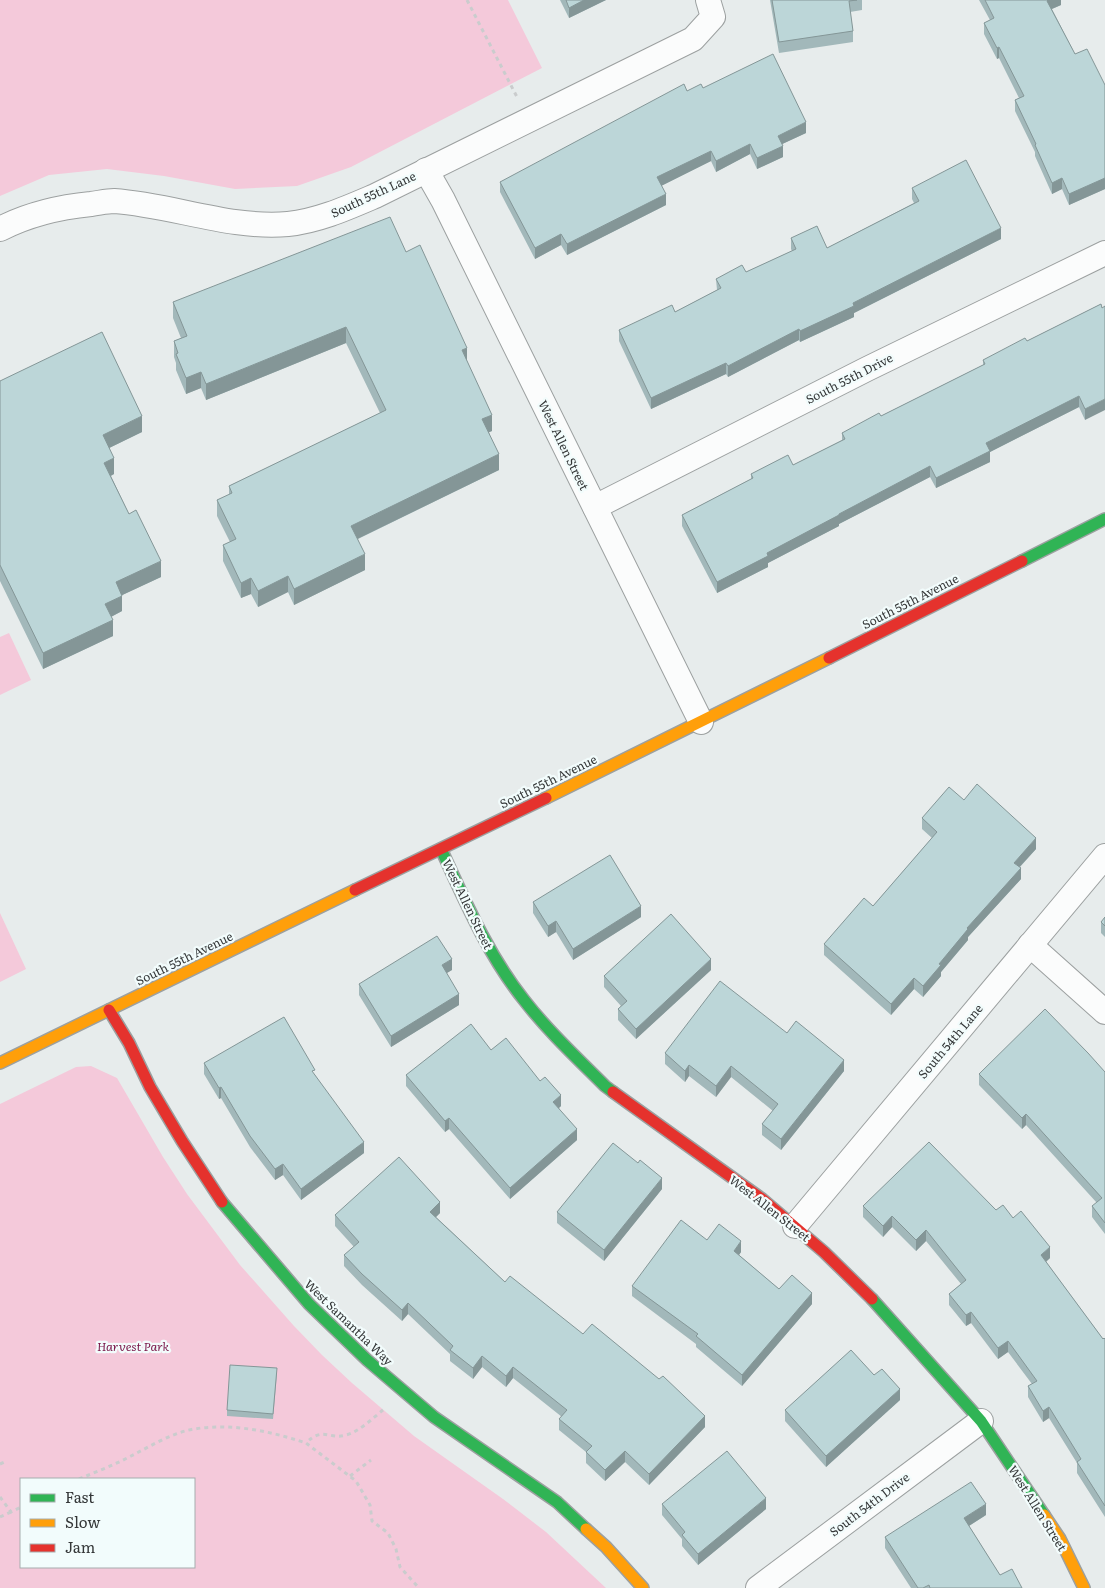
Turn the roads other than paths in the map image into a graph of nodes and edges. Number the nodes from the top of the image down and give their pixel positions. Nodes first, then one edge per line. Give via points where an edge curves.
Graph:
1 (710, 9) edge
2 (426, 170) junction
3 (0, 229) edge
4 (1105, 252) edge
5 (595, 506) junction
6 (1105, 519) edge
7 (701, 722) junction
8 (441, 849) junction
9 (1105, 856) edge
10 (1030, 945) junction
11 (109, 1010) junction
12 (1105, 1012) edge
13 (0, 1063) edge
14 (795, 1226) junction
15 (981, 1421) junction
16 (643, 1588) edge
17 (758, 1588) edge
18 (1084, 1588) edge

1 - 2 street, South 55th Lane via 693,39
2 - 3 street, South 55th Lane via 330,215 288,224 235,223 155,206 113,201 33,215
2 - 5 street, West Allen Street
4 - 5 street, South 55th Drive
5 - 7 street, West Allen Street
6 - 7 street, South 55th Avenue
7 - 8 street, South 55th Avenue
8 - 11 street, South 55th Avenue
8 - 14 street, West Allen Street via 494,955 523,998 557,1038 604,1086
9 - 10 street, South 54th Lane
10 - 12 street
10 - 14 street, South 54th Lane
11 - 13 street, South 55th Avenue
11 - 16 street, West Samantha Way via 182,1141 227,1209 309,1304 367,1360 434,1417 557,1502 606,1547
14 - 15 street, West Allen Street via 874,1301
15 - 17 street, South 54th Drive
15 - 18 street, West Allen Street via 1060,1539

